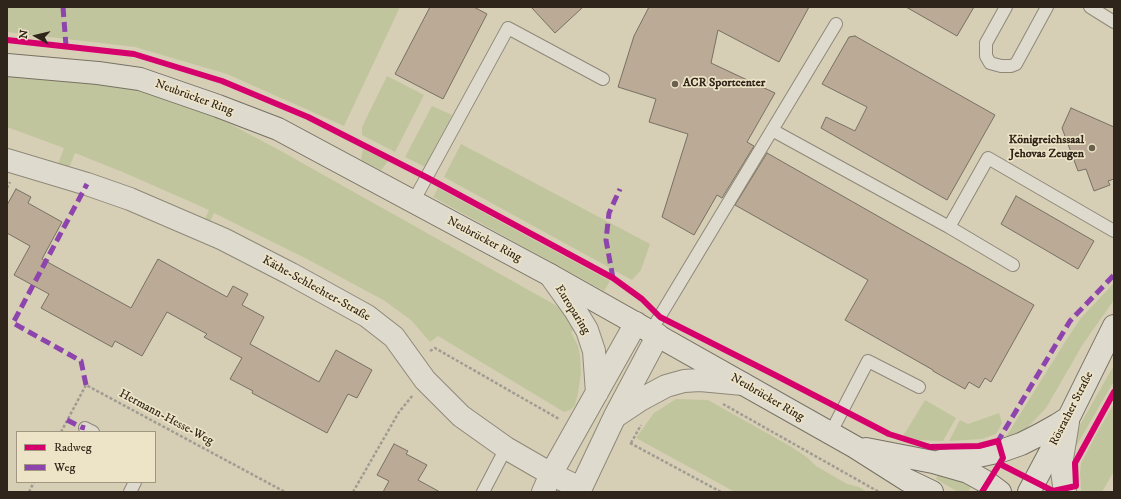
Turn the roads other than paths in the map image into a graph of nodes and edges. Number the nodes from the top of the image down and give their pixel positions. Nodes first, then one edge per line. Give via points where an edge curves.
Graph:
1 (1006, 7) edge
2 (1047, 7) edge
3 (1090, 7) edge
4 (1113, 18) edge
5 (836, 24) dead end
6 (7, 65) edge
7 (603, 79) dead end
8 (772, 130) junction
9 (7, 160) edge
10 (413, 202) junction
11 (949, 227) junction
12 (1114, 231) edge
13 (1013, 265) dead end
14 (550, 275) junction
15 (1114, 326) edge
16 (649, 330) junction
17 (743, 384) junction
18 (919, 387) dead end
19 (597, 393) junction
20 (1069, 417) junction
21 (612, 424) junction
22 (830, 434) junction
23 (855, 447) junction
24 (506, 448) junction
25 (933, 462) junction
26 (134, 483) edge
27 (547, 483) edge
28 (912, 486) edge
29 (580, 490) edge
30 (130, 492) edge
31 (483, 492) edge
32 (932, 492) edge
33 (1000, 492) edge
34 (1029, 492) edge
35 (1065, 492) edge

1 - 2 lane via 986,43 986,56 990,63 1001,66 1016,64
3 - 4 lane
5 - 8 lane
6 - 10 main road, Neubrücker Ring via 140,79 278,129
7 - 10 lane via 508,28
8 - 11 lane
8 - 16 lane
9 - 24 main road, Käthe-Schlechter-Straße via 130,199 223,239 367,316 394,337 425,380 461,416
10 - 14 main road, Neubrücker Ring
11 - 12 lane via 988,158
11 - 13 lane
14 - 16 main road, Neubrücker Ring
14 - 19 main road, Europaring via 587,330 594,351
15 - 20 main road, Rösrather Straße
16 - 17 main road, Neubrücker Ring
16 - 19 main road
16 - 21 main road
17 - 21 main road via 700,380 666,386 640,400
17 - 22 main road, Neubrücker Ring
18 - 22 lane via 868,361
19 - 27 main road
20 - 25 main road via 1039,436 1001,451
20 - 34 main road, Rösrather Straße
20 - 35 main road via 1061,465
21 - 29 main road
22 - 23 main road, Neubrücker Ring
23 - 25 main road
23 - 28 main road, Neubrücker Ring
24 - 27 main road, Käthe-Schlechter-Straße
24 - 31 lane
25 - 33 main road via 968,472
26 - 30 lane
27 - 29 main road, Käthe-Schlechter-Straße
28 - 32 main road, Neubrücker Ring

